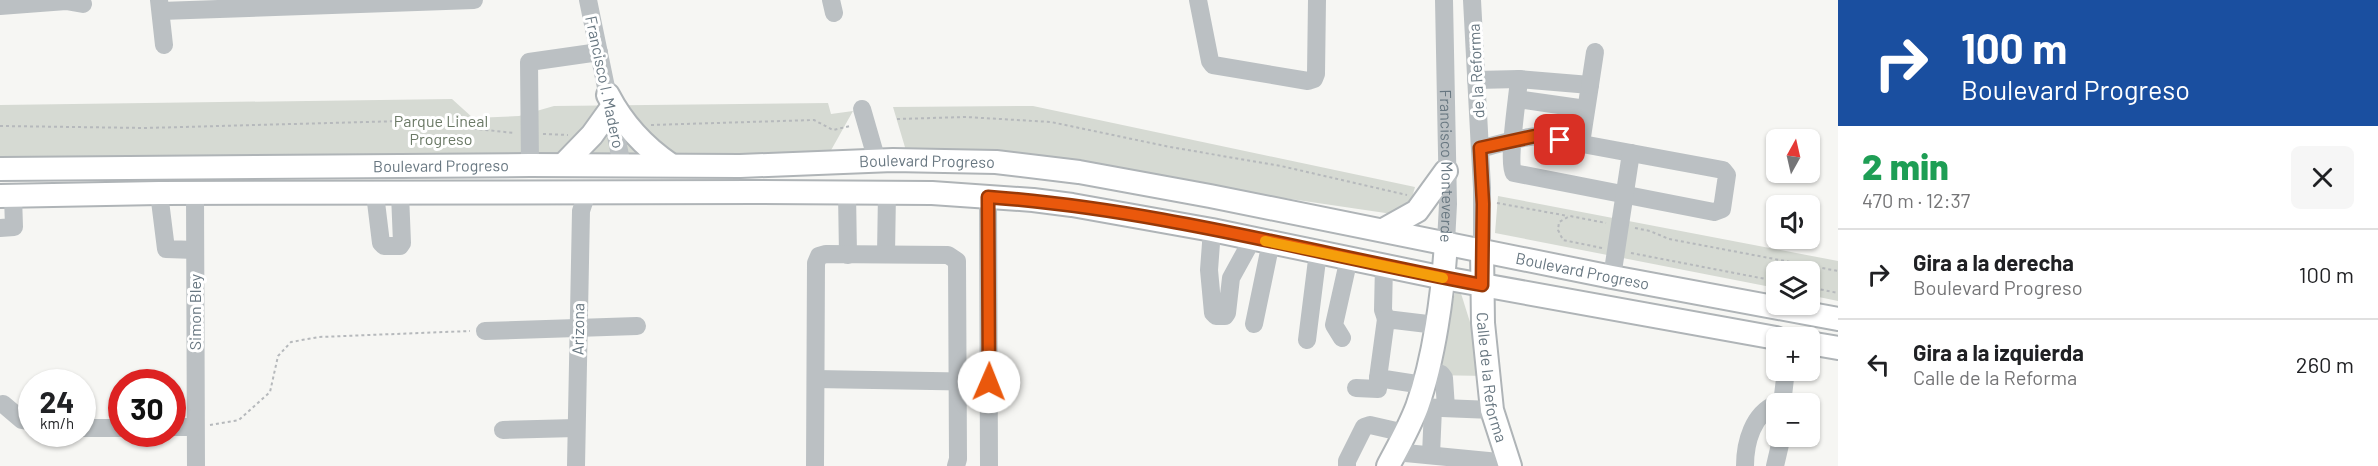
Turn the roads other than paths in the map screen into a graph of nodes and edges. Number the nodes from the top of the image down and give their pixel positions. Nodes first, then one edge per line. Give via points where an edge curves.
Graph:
1 (474, 0) edge
2 (588, 0) edge
3 (1198, 0) edge
4 (1317, 0) edge
5 (1444, 0) edge
6 (1472, 0) edge
7 (421, 1) edge
8 (72, 2) edge
9 (338, 2) edge
10 (160, 5) edge
11 (0, 6) edge
12 (164, 45) dead end
13 (599, 52) junction
14 (1595, 52) dead end
15 (1519, 79) junction
16 (1476, 80) junction
17 (1590, 85) junction
18 (1517, 99) junction
19 (609, 102) junction
20 (1586, 109) junction
21 (863, 116) road end
22 (1512, 141) junction
23 (1581, 143) junction
24 (1480, 148) junction
25 (1631, 153) junction
26 (877, 161) junction
27 (530, 165) junction
28 (563, 165) junction
29 (622, 165) junction
30 (671, 165) junction
31 (0, 169) edge
32 (1446, 171) junction
33 (651, 192) junction
34 (159, 193) junction
35 (847, 193) junction
36 (887, 193) junction
37 (195, 194) junction
38 (375, 194) junction
39 (400, 194) junction
40 (587, 194) junction
41 (1623, 195) junction
42 (6, 196) edge
43 (988, 197) junction
44 (0, 228) edge
45 (1212, 230) junction
46 (1383, 230) junction
47 (1262, 240) junction
48 (1446, 242) junction
49 (195, 250) junction
50 (1482, 250) junction
51 (1318, 252) junction
52 (886, 254) junction
53 (848, 255) junction
54 (1349, 258) junction
55 (1384, 265) junction
56 (1209, 270) junction
57 (1612, 277) junction
58 (1232, 278) junction
59 (1444, 278) junction
60 (1482, 285) junction
61 (1838, 319) edge
62 (1386, 320) junction
63 (1254, 324) dead end
64 (1436, 325) junction
65 (637, 326) dead end
66 (578, 327) junction
67 (485, 331) road end
68 (1766, 336) edge
69 (1342, 338) dead end
70 (1307, 340) dead end
71 (1820, 345) edge
72 (1838, 348) edge
73 (1425, 377) junction
74 (1378, 378) junction
75 (816, 379) junction
76 (957, 382) junction
77 (989, 382) junction
78 (1356, 388) dead end
79 (3, 404) dead end
80 (1432, 407) junction
81 (1492, 410) junction
82 (1766, 410) edge
83 (18, 417) edge
84 (186, 427) edge
85 (195, 427) junction
86 (576, 428) junction
87 (503, 430) dead end
88 (1779, 447) edge
89 (1396, 450) edge
90 (1431, 455) junction
91 (1510, 464) edge
92 (196, 466) edge
93 (576, 466) edge
94 (815, 466) edge
95 (956, 466) edge
96 (989, 466) edge
97 (1347, 466) edge
98 (1745, 466) edge
99 (1775, 466) edge

1 - 7 street
2 - 13 street, Francisco I. Madero
3 - 4 street via 1213,65 1308,81 1316,74
5 - 32 street, Francisco Monteverde
6 - 16 street, de la Reforma
7 - 9 street
8 - 11 street
9 - 10 street
10 - 12 street
13 - 19 street, Francisco I. Madero
13 - 27 street via 529,62
14 - 17 street
15 - 16 street
15 - 17 street
15 - 18 street
16 - 24 street, de la Reforma
17 - 20 street
18 - 20 street
18 - 22 street
19 - 28 main road via 592,135
19 - 29 street, Francisco I. Madero
19 - 30 main road via 640,141
20 - 23 street
21 - 26 street
22 - 23 street via 1537,136
22 - 24 street
22 - 41 street via 1511,169 1516,174
23 - 25 street
24 - 50 street, de la Reforma
25 - 41 street
25 - 41 street via 1723,170 1727,175 1723,207 1714,212
26 - 30 main road, Boulevard Progreso
26 - 46 main road, Boulevard Progreso via 960,160 1035,166
27 - 28 main road, Boulevard Progreso
27 - 31 main road, Boulevard Progreso
28 - 29 main road, Boulevard Progreso
29 - 30 main road, Boulevard Progreso
29 - 33 main road
29 - 40 main road
32 - 46 main road via 1417,211
32 - 48 street, Francisco Monteverde
33 - 35 main road, Boulevard Progreso
33 - 40 main road, Boulevard Progreso
34 - 37 main road, Boulevard Progreso
34 - 42 main road, Boulevard Progreso
34 - 49 street via 166,249
35 - 36 main road, Boulevard Progreso
35 - 53 street
36 - 43 main road, Boulevard Progreso
36 - 52 street
37 - 38 main road, Boulevard Progreso
37 - 49 street, Simon Bley
38 - 39 main road, Boulevard Progreso
38 - 39 street via 384,246 402,243
39 - 40 main road, Boulevard Progreso
40 - 66 street, Arizona via 581,211
41 - 57 street
42 - 44 street via 14,227
43 - 45 main road, Boulevard Progreso via 1072,205
43 - 77 street
45 - 47 main road, Boulevard Progreso
45 - 56 street
46 - 48 main road, Boulevard Progreso
47 - 51 main road, Boulevard Progreso
47 - 58 street
47 - 63 street
48 - 50 main road, Boulevard Progreso
48 - 59 main road, Francisco Monteverde
49 - 85 street, Simon Bley
50 - 57 main road, Boulevard Progreso
50 - 60 main road, Calle de la Reforma
51 - 54 main road, Boulevard Progreso
51 - 70 street
52 - 53 street
52 - 76 street via 948,255 957,261
53 - 75 street via 826,254 817,259
54 - 55 main road, Boulevard Progreso
54 - 69 street via 1334,325
55 - 59 main road, Boulevard Progreso
55 - 62 street
56 - 58 street
56 - 58 street via 1216,316 1227,313
57 - 61 main road, Boulevard Progreso
59 - 60 main road, Boulevard Progreso
59 - 64 main road, Francisco Monteverde
60 - 68 main road, Boulevard Progreso
60 - 81 main road, Calle de la Reforma
62 - 64 street
62 - 74 street
64 - 73 main road, Francisco Monteverde
65 - 66 street
66 - 67 street
66 - 86 street, Arizona
71 - 72 main road
73 - 74 street
73 - 80 main road, Francisco Monteverde
74 - 78 street via 1378,389
75 - 76 street
75 - 94 street
76 - 77 street
76 - 95 street
77 - 96 street
79 - 83 street
80 - 81 street
80 - 89 main road, Francisco Monteverde
80 - 90 street
81 - 91 main road, Calle de la Reforma
82 - 98 street via 1753,426
84 - 85 street
85 - 92 street, Simon Bley
86 - 87 street
86 - 93 street, Arizona
88 - 99 street
89 - 90 street
89 - 97 street via 1370,425 1364,427
90 - 91 street

